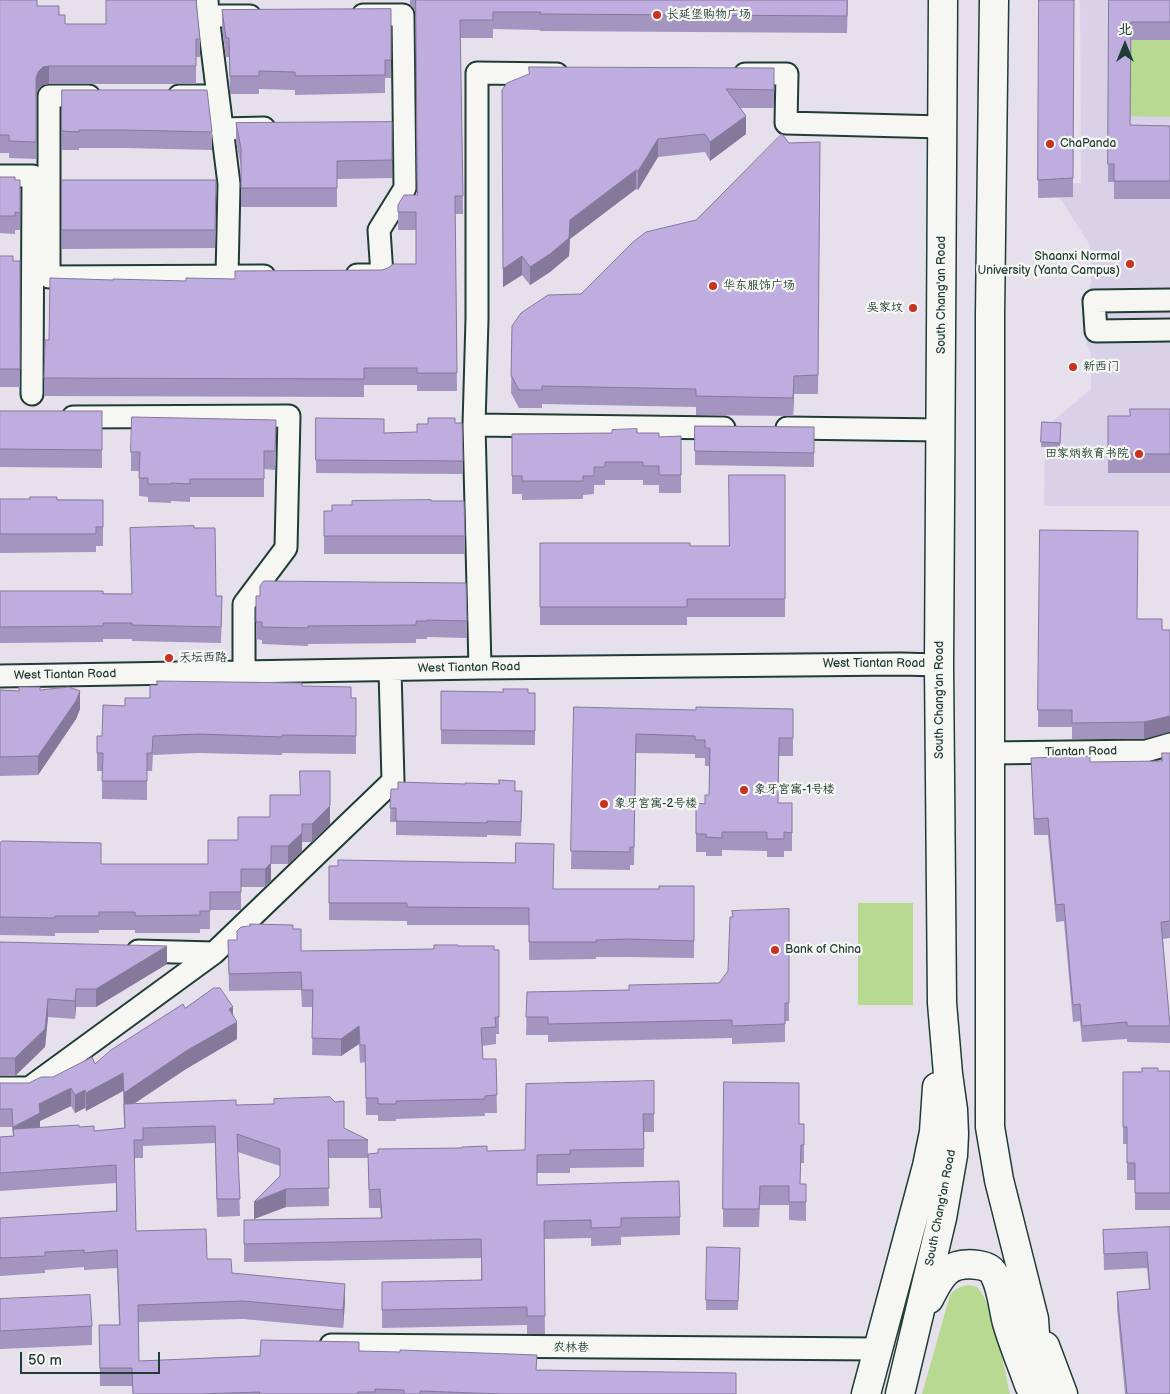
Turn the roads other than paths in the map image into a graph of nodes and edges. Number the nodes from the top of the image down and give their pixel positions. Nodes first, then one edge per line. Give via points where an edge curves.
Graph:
1 (943, 0) edge
2 (994, 0) edge
3 (208, 8) edge
4 (345, 15) edge
5 (266, 16) edge
6 (577, 74) edge
7 (727, 74) edge
8 (108, 96) edge
9 (158, 96) edge
10 (218, 96) junction
11 (943, 127) junction
12 (280, 128) edge
13 (222, 129) junction
14 (0, 176) edge
15 (285, 275) edge
16 (333, 275) edge
17 (227, 276) junction
18 (1170, 300) edge
19 (1170, 330) edge
20 (32, 394) dead end
21 (50, 417) edge
22 (474, 425) junction
23 (741, 428) edge
24 (770, 428) edge
25 (941, 430) junction
26 (939, 665) junction
27 (480, 668) junction
28 (390, 670) junction
29 (244, 672) junction
30 (0, 676) edge
31 (1170, 744) edge
32 (990, 753) junction
33 (117, 950) edge
34 (214, 953) junction
35 (942, 1003) junction
36 (0, 1088) edge
37 (1033, 1316) junction
38 (919, 1319) junction
39 (313, 1345) edge
40 (878, 1349) junction
41 (866, 1394) edge
42 (900, 1394) edge
43 (1032, 1394) edge
44 (1040, 1394) edge
45 (1063, 1394) edge

1 - 11 main road, South Chang'an Road
2 - 32 main road
3 - 5 street
3 - 10 street
4 - 16 street via 403,15 395,126 406,188 379,230 382,275
6 - 22 street via 477,74
7 - 11 street via 787,74 786,123
8 - 17 street via 49,96 49,277
9 - 10 street
10 - 13 street
11 - 25 main road, South Chang'an Road
12 - 13 street
13 - 17 street via 229,184
14 - 20 street via 33,176
15 - 17 street
18 - 19 street via 1094,302 1096,331
21 - 29 street via 289,416 286,548 244,604
22 - 23 street
22 - 27 street
24 - 25 street
25 - 26 main road, South Chang'an Road
26 - 27 street, West Tiantan Road
26 - 35 main road, South Chang'an Road
27 - 28 street, West Tiantan Road
28 - 29 street, West Tiantan Road
28 - 34 street via 393,781
29 - 30 street, West Tiantan Road
31 - 32 street, Tiantan Road via 1146,751
32 - 37 main road via 990,1127 999,1180
33 - 34 street
34 - 36 street via 29,1088
35 - 38 main road, South Chang'an Road via 954,1110 954,1148
35 - 40 main road via 933,1139
37 - 44 main road
37 - 45 main road
38 - 42 main road, South Chang'an Road
38 - 43 main road via 943,1274 951,1268 972,1264 988,1268 997,1280 1008,1325
39 - 40 street, 农林巷
40 - 41 main road

